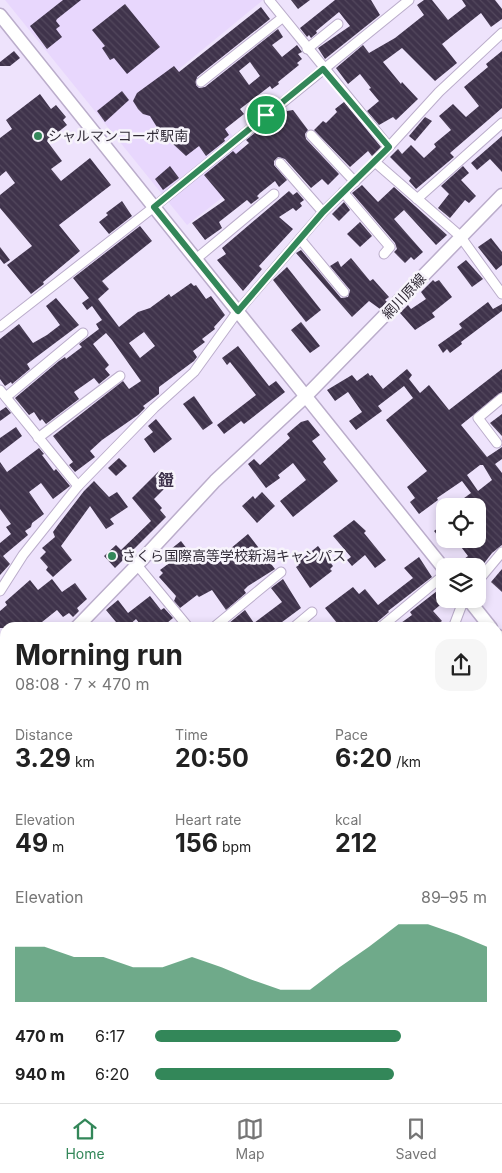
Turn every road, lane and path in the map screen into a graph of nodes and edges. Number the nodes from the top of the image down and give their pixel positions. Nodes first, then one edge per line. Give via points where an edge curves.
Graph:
1 (269, 0) edge
2 (409, 0) edge
3 (0, 14) edge
4 (282, 18) junction
5 (338, 24) dead end
6 (502, 33) edge
7 (307, 49) junction
8 (323, 69) junction
9 (201, 82) dead end
10 (502, 123) edge
11 (311, 135) dead end
12 (389, 147) junction
13 (375, 162) junction
14 (280, 163) dead end
15 (355, 182) junction
16 (343, 192) junction
17 (274, 194) dead end
18 (417, 199) junction
19 (500, 201) edge
20 (154, 207) junction
21 (323, 212) junction
22 (460, 236) junction
23 (300, 239) junction
24 (384, 254) dead end
25 (196, 259) junction
26 (344, 292) dead end
27 (502, 294) edge
28 (238, 311) junction
29 (0, 327) edge
30 (83, 333) dead end
31 (120, 376) dead end
32 (3, 394) edge
33 (306, 396) junction
34 (502, 398) edge
35 (38, 438) junction
36 (497, 442) dead end
37 (78, 486) junction
38 (502, 552) edge
39 (436, 559) edge
40 (138, 566) junction
41 (486, 571) edge
42 (281, 572) dead end
43 (436, 581) edge
44 (0, 591) edge
45 (461, 608) edge
46 (475, 608) edge
47 (312, 612) dead end
48 (82, 622) edge
49 (182, 622) edge
50 (221, 622) edge
51 (300, 622) edge
52 (387, 622) edge
53 (455, 622) edge
54 (486, 622) edge

1 - 4 street
2 - 8 street
3 - 20 street
4 - 7 street
4 - 9 street
5 - 7 street
6 - 12 street via 439,92
7 - 8 street
8 - 12 street
8 - 20 street
10 - 18 street
11 - 15 street
12 - 13 street
13 - 15 street
13 - 18 street
14 - 21 street
15 - 16 street
16 - 21 street
16 - 24 street via 390,247
17 - 25 street
18 - 22 street
19 - 22 street, 網川原線
20 - 25 street
20 - 29 street
21 - 23 street
22 - 27 street
22 - 33 street, 網川原線
23 - 26 street
23 - 28 street
25 - 28 street
28 - 33 street
28 - 37 street via 194,372
30 - 32 street
31 - 35 street
32 - 35 street
33 - 39 street
33 - 40 street, 網川原線 via 215,481
34 - 36 street via 478,418
35 - 37 street
37 - 44 street via 23,555
38 - 41 street
40 - 48 street, 網川原線
40 - 49 street
42 - 50 street
43 - 52 street
45 - 53 street
46 - 54 street
47 - 51 street

